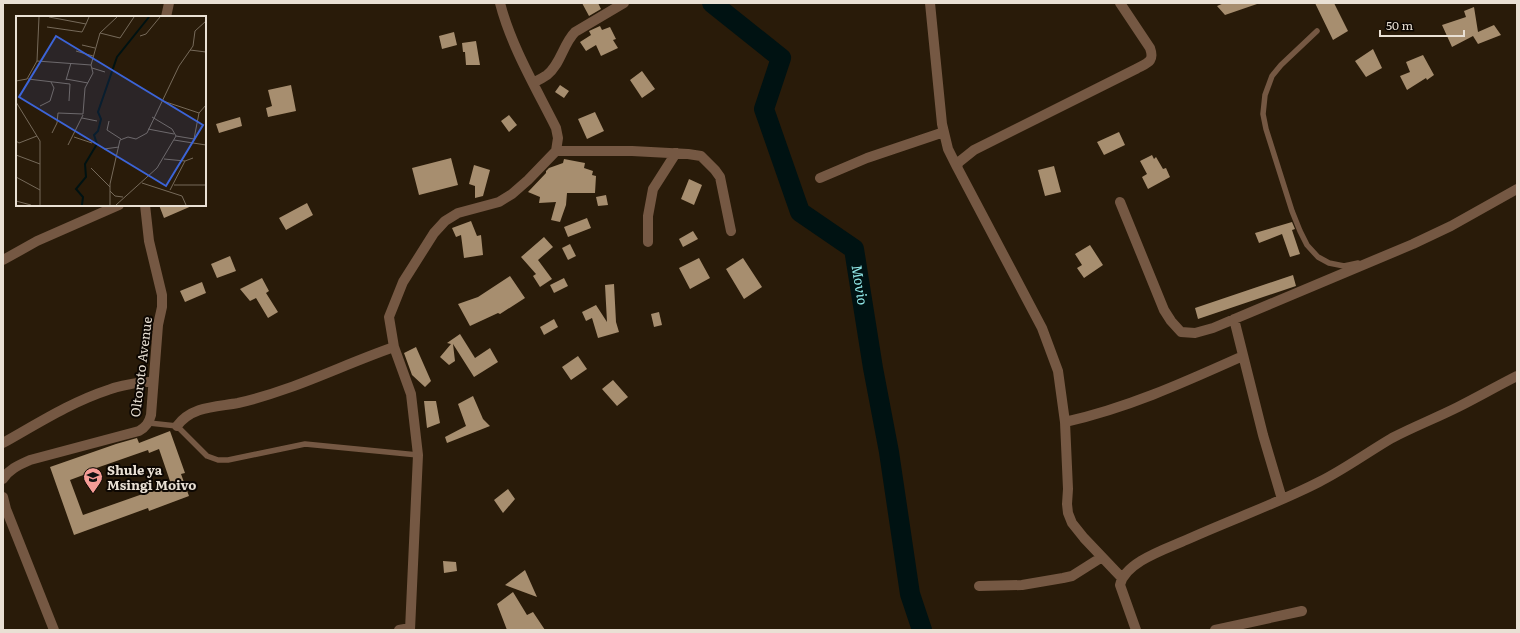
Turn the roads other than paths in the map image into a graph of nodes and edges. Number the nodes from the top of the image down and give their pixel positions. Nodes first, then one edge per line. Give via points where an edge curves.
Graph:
1 (169, 3) edge
2 (500, 3) edge
3 (624, 3) edge
4 (930, 3) edge
5 (1120, 3) edge
6 (166, 16) edge
7 (1317, 30) dead end
8 (534, 83) junction
9 (944, 132) junction
10 (556, 151) junction
11 (676, 153) junction
12 (957, 167) junction
13 (820, 178) dead end
14 (1517, 189) edge
15 (1120, 202) dead end
16 (117, 206) edge
17 (145, 206) edge
18 (731, 231) dead end
19 (648, 242) dead end
20 (3, 260) edge
21 (1371, 262) junction
22 (1234, 319) junction
23 (394, 346) junction
24 (1243, 356) junction
25 (1517, 376) edge
26 (153, 381) junction
27 (1065, 422) junction
28 (149, 423) junction
29 (177, 426) junction
30 (3, 442) edge
31 (418, 455) junction
32 (3, 479) edge
33 (3, 497) edge
34 (1282, 500) junction
35 (1102, 557) junction
36 (1122, 578) junction
37 (979, 586) dead end
38 (1302, 612) dead end
39 (410, 629) edge
40 (54, 630) edge
41 (399, 630) edge
42 (1136, 630) edge
43 (1215, 630) edge

1 - 6 street
2 - 8 street via 513,41
3 - 8 street via 575,32 569,38 551,72
4 - 9 street
5 - 12 street via 1150,48 1150,61 974,150
7 - 21 lane via 1272,76 1265,95 1263,114 1266,129 1300,231 1308,245 1318,257 1329,263 1344,266
8 - 10 street via 556,128
9 - 12 street via 948,149
9 - 13 street via 867,158
10 - 11 street
10 - 23 street via 512,194 499,202 458,213 445,221 434,233 402,282 393,304 389,317
11 - 18 street via 701,156 720,177
11 - 19 street via 653,188 648,216
12 - 27 street via 1042,328 1058,371
14 - 21 street via 1450,226
15 - 22 street via 1164,310 1181,332 1195,333
16 - 20 street via 37,241
17 - 26 street, Oltoroto Avenue via 162,295
21 - 22 street
22 - 24 street
23 - 29 street via 276,392 246,401 201,409 189,414
23 - 31 street via 411,394
24 - 27 street via 1152,396 1093,416
24 - 34 street
25 - 34 street via 1393,438 1346,468
26 - 28 street, Oltoroto Avenue
26 - 30 street via 109,389
27 - 35 street via 1068,512 1072,524
28 - 29 lane
28 - 32 street, Oltoroto Avenue via 139,431 30,460 7,473
29 - 31 lane via 207,456 218,460 305,444
31 - 39 street
33 - 40 street
34 - 36 street via 1148,557 1126,572
35 - 36 street
35 - 37 street via 1072,576 1022,585
36 - 42 street via 1120,585
38 - 43 street
39 - 41 street

